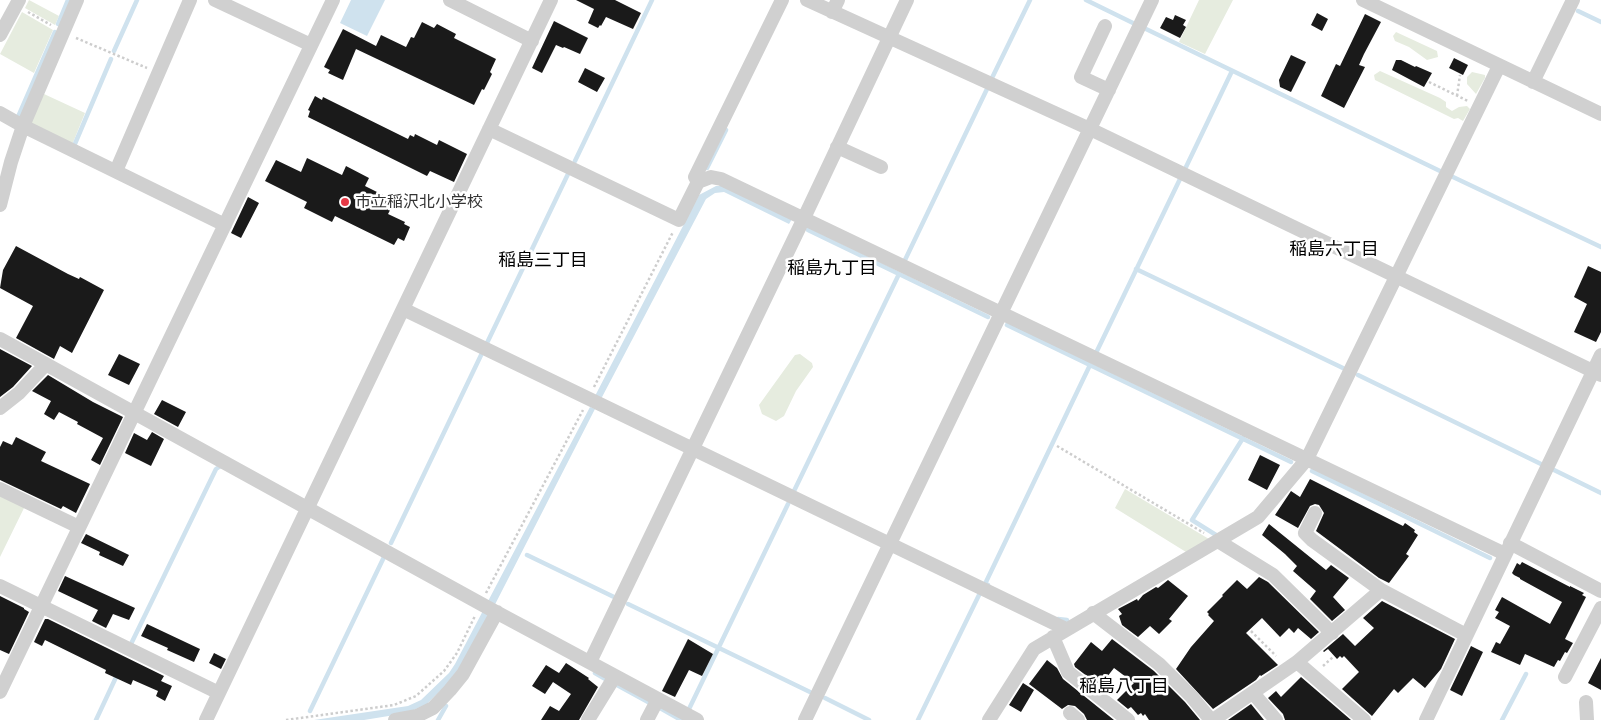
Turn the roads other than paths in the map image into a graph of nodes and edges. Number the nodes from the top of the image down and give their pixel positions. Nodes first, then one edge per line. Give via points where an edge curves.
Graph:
1 (77, 0) edge
2 (190, 0) edge
3 (215, 0) edge
4 (333, 0) edge
5 (450, 0) edge
6 (551, 0) edge
7 (782, 0) edge
8 (807, 0) edge
9 (906, 0) edge
10 (1152, 0) edge
11 (1363, 0) edge
12 (1573, 0) edge
13 (18, 3) edge
14 (835, 6) edge
15 (1105, 26) dead end
16 (0, 35) edge
17 (888, 37) junction
18 (532, 41) junction
19 (311, 45) junction
20 (1499, 66) junction
21 (1533, 82) junction
22 (1109, 90) junction
23 (0, 113) edge
24 (1601, 114) edge
25 (23, 126) junction
26 (489, 129) junction
27 (1090, 129) junction
28 (837, 147) junction
29 (881, 168) dead end
30 (116, 171) junction
31 (698, 182) junction
32 (0, 206) edge
33 (804, 218) junction
34 (224, 225) junction
35 (1396, 277) junction
36 (403, 309) junction
37 (1001, 313) junction
38 (0, 339) edge
39 (1601, 355) edge
40 (46, 364) junction
41 (1597, 373) edge
42 (0, 408) edge
43 (133, 413) junction
44 (693, 449) junction
45 (1307, 459) junction
46 (0, 489) edge
47 (308, 509) junction
48 (1315, 513) dead end
49 (79, 527) junction
50 (1218, 541) junction
51 (890, 544) junction
52 (1507, 548) junction
53 (0, 586) edge
54 (1381, 590) junction
55 (1601, 591) edge
56 (41, 606) junction
57 (489, 608) junction
58 (1601, 608) edge
59 (1093, 613) junction
60 (1066, 629) junction
61 (1332, 633) junction
62 (1466, 636) junction
63 (1053, 637) junction
64 (590, 662) junction
65 (1297, 662) junction
66 (615, 676) junction
67 (1565, 677) dead end
68 (450, 690) junction
69 (0, 692) edge
70 (219, 693) junction
71 (1253, 694) junction
72 (658, 699) junction
73 (1586, 702) dead end
74 (206, 720) edge
75 (395, 720) edge
76 (434, 720) edge
77 (588, 720) edge
78 (647, 720) edge
79 (697, 720) edge
80 (805, 720) edge
81 (989, 720) edge
82 (1128, 720) edge
83 (1212, 720) edge
84 (1276, 720) edge
85 (1364, 720) edge
86 (1426, 720) edge
87 (1587, 720) edge

1 - 25 street
2 - 30 street
3 - 19 street
4 - 19 street
5 - 18 street
6 - 18 street
7 - 31 street via 696,177
8 - 14 street
9 - 17 street
10 - 22 street
11 - 20 street
12 - 21 street
13 - 16 street
14 - 17 street
15 - 22 street via 1081,76
17 - 27 street
17 - 28 street
18 - 26 street
19 - 34 street
20 - 21 street
20 - 35 street
21 - 24 street
22 - 27 street
23 - 25 street
25 - 30 street
25 - 32 street
26 - 31 street via 679,220
26 - 36 street
27 - 35 street
27 - 37 street
28 - 29 street
28 - 33 street
30 - 34 street
31 - 33 street via 711,177 721,179
33 - 37 street
33 - 44 street
34 - 43 street
35 - 41 street
35 - 45 street
36 - 44 street
36 - 47 street
37 - 45 street
37 - 51 street
38 - 40 street
39 - 41 street
40 - 42 street
40 - 43 street
41 - 52 street
43 - 47 street
43 - 49 street
44 - 51 street
44 - 64 street
45 - 50 street via 1258,517
45 - 52 street
46 - 49 street
47 - 57 street
47 - 70 street
48 - 54 street via 1305,532
49 - 56 street
50 - 59 street
50 - 61 street via 1273,575
51 - 60 street
51 - 80 street
52 - 55 street
52 - 62 street
53 - 56 street
54 - 61 street
54 - 62 street
56 - 69 street
56 - 70 street
57 - 64 street
57 - 68 street via 471,662
58 - 67 street
59 - 60 street
59 - 83 street via 1158,664
60 - 63 street
61 - 65 street
62 - 86 street
63 - 81 street via 1034,649
63 - 82 street via 1068,672
64 - 66 street
65 - 71 street
65 - 85 street
66 - 72 street
66 - 77 street
68 - 75 street via 433,708 417,716
68 - 76 street
70 - 74 street
71 - 83 street
71 - 84 street
72 - 78 street
72 - 79 street
73 - 87 street

